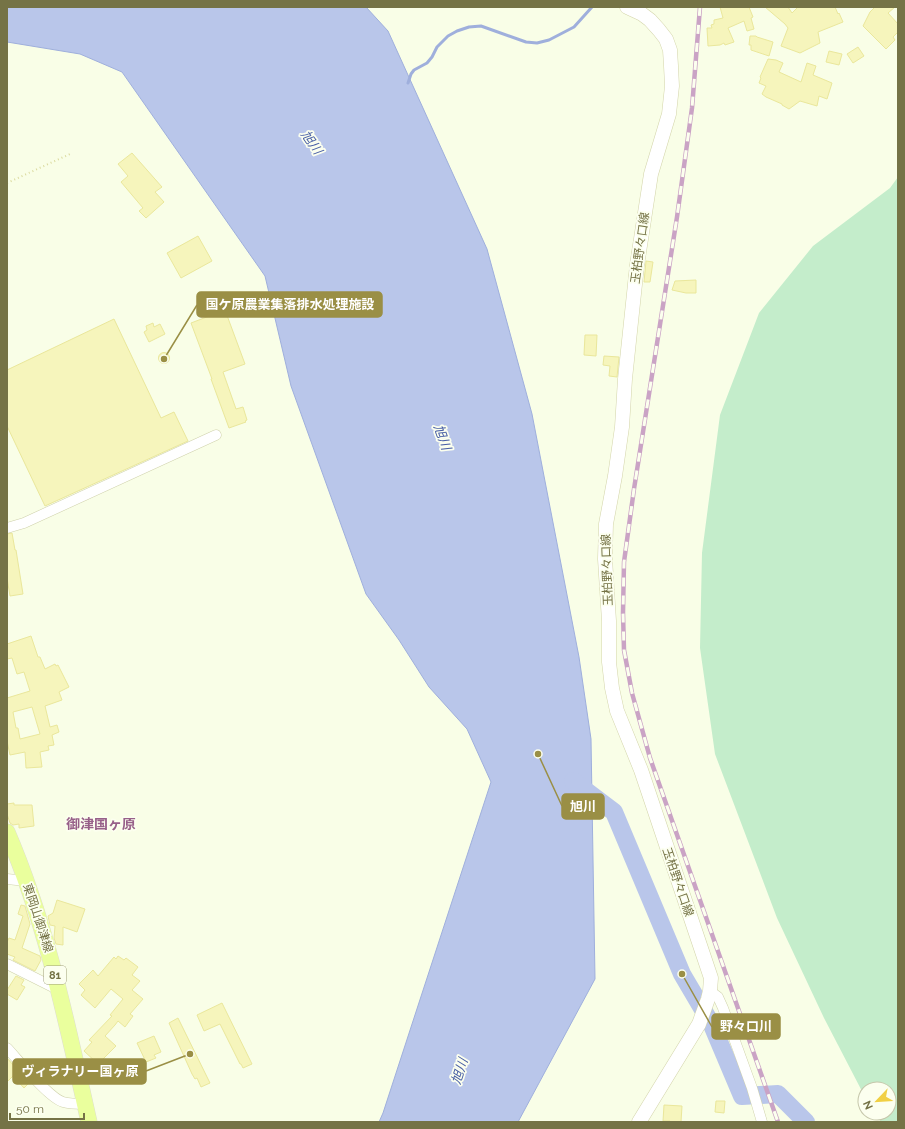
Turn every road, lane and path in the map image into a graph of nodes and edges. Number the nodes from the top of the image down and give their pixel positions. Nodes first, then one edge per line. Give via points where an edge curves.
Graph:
1 (631, 8) edge
2 (70, 154) dead end
3 (7, 183) edge
4 (216, 435) dead end
5 (7, 528) edge
6 (7, 832) edge
7 (7, 879) edge
8 (26, 881) junction
9 (7, 964) edge
10 (59, 990) junction
11 (709, 995) junction
12 (7, 1048) edge
13 (85, 1104) junction
14 (89, 1122) edge
15 (639, 1122) edge
16 (762, 1122) edge

1 - 11 main road, 玉柏野々口線 via 650,20 666,39 670,50 672,86 669,114 651,174 638,258 622,427 606,524 609,662 617,711 641,770 711,978
2 - 3 path
4 - 5 street via 24,523
6 - 8 main road, 東岡山御津線 / 81
7 - 8 street
8 - 10 main road, 東岡山御津線 / 81
9 - 10 street
10 - 13 main road, 東岡山御津線 / 81
11 - 15 main road, 玉柏野々口線 via 699,1024
11 - 16 street via 718,997 723,1008
12 - 13 street via 52,1096 63,1102
13 - 14 main road, 東岡山御津線 / 81

